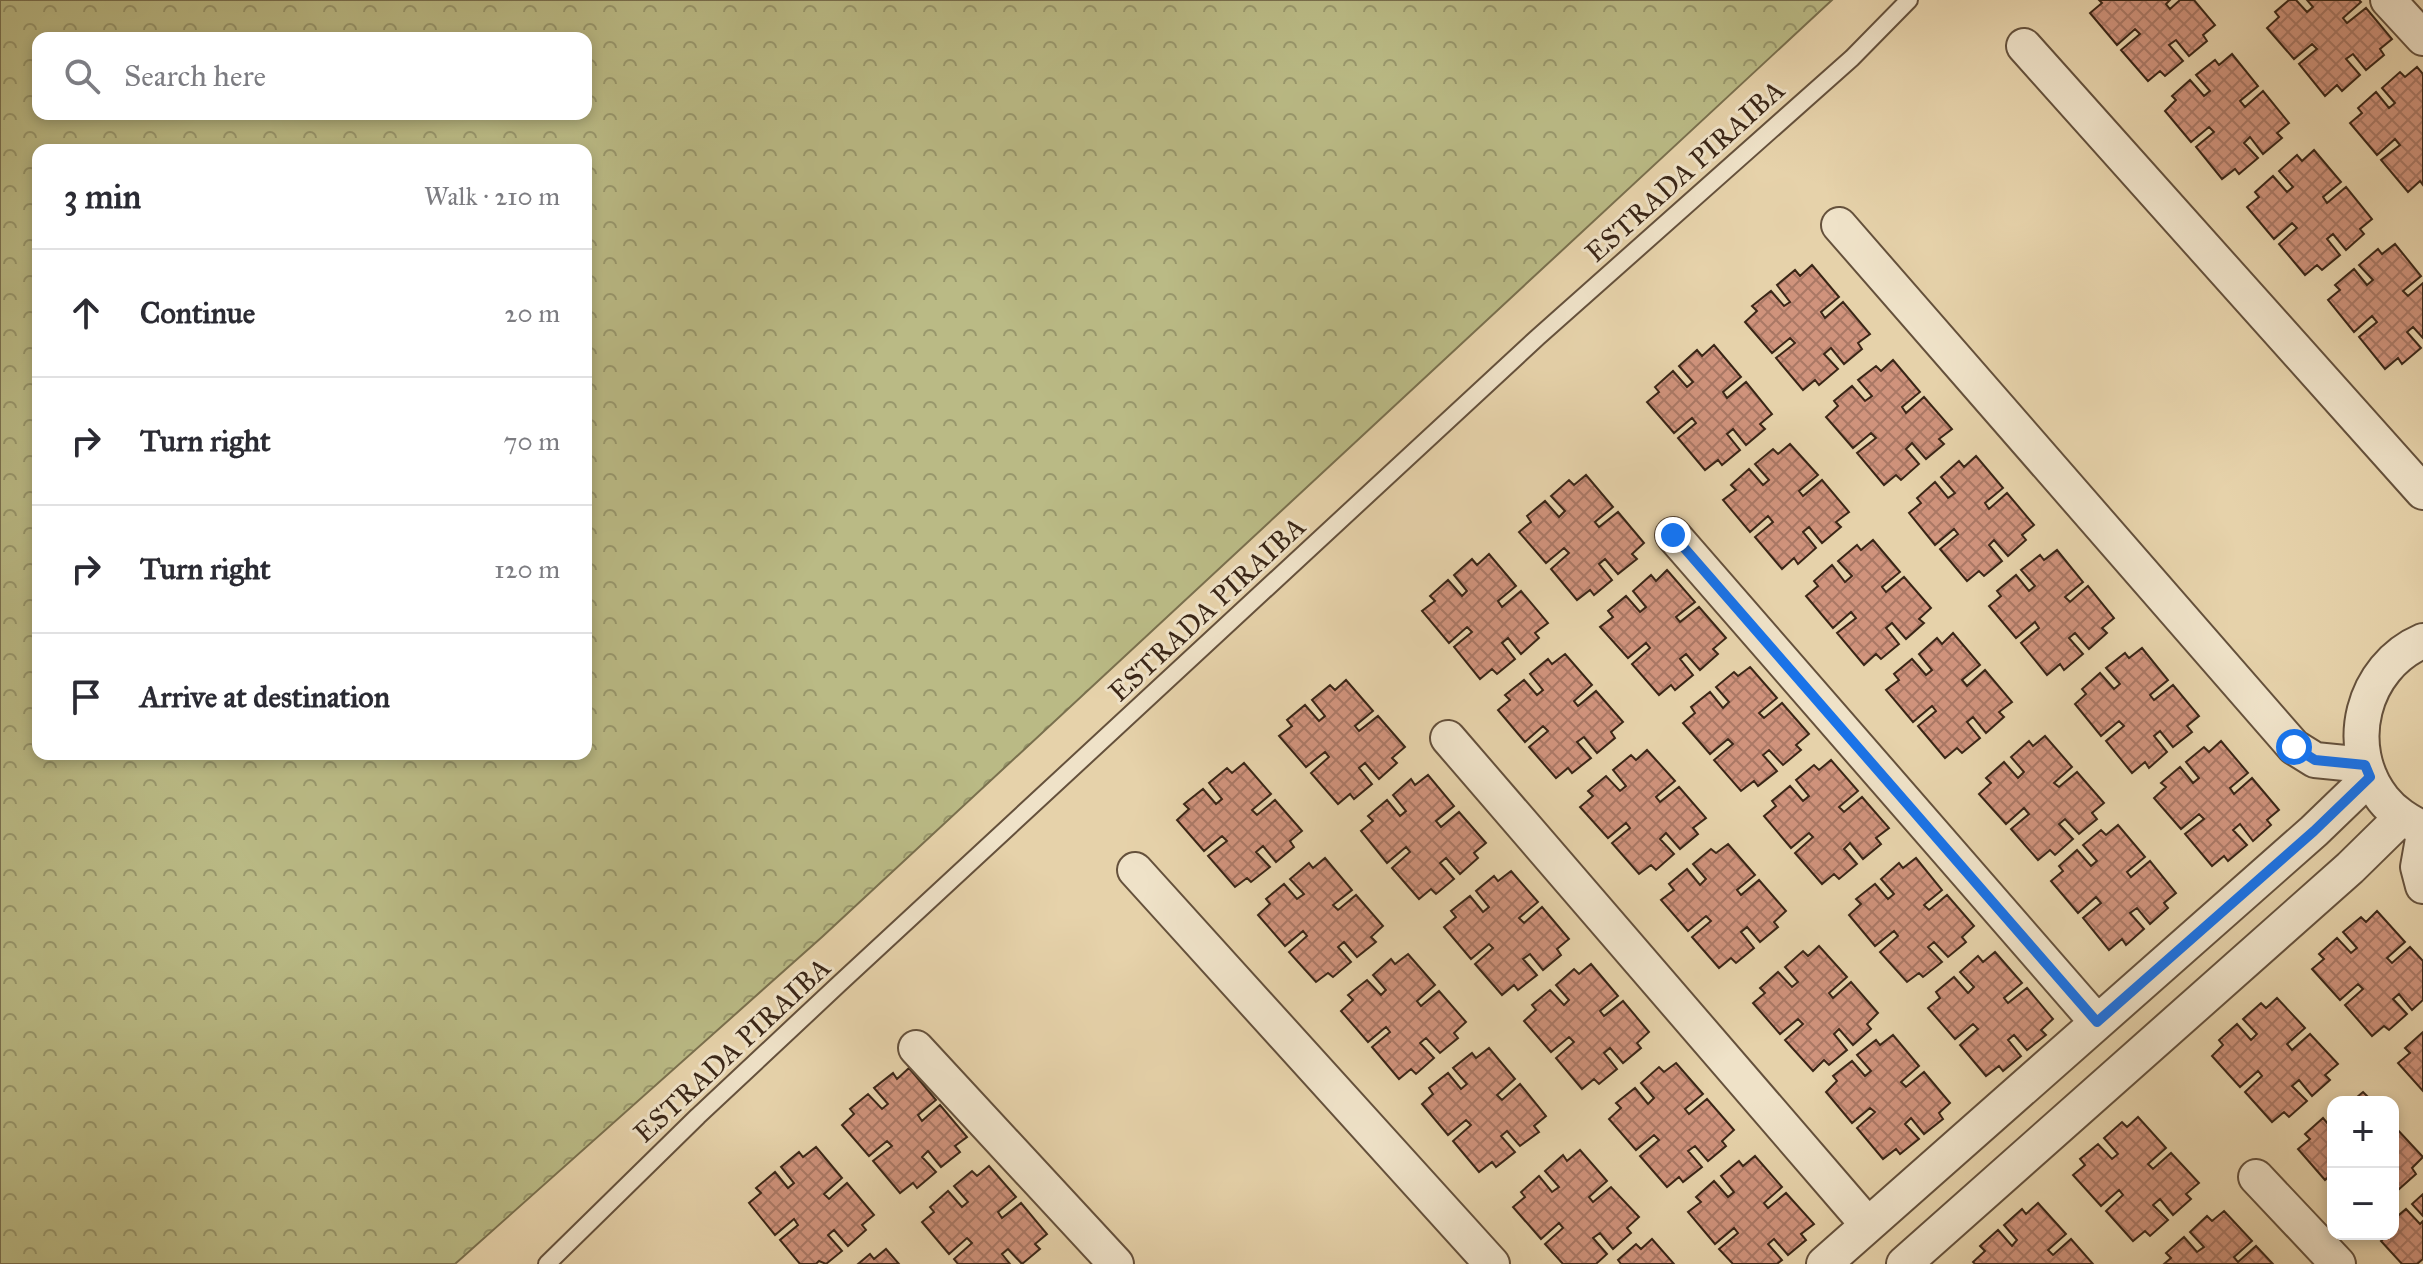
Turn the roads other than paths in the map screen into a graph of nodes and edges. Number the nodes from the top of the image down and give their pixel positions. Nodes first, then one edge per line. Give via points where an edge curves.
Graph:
1 (1909, 0) edge
2 (2388, 0) edge
3 (2423, 38) edge
4 (2024, 46) dead end
5 (1839, 225) dead end
6 (2423, 492) edge
7 (1673, 535) dead end
8 (2423, 641) edge
9 (1448, 738) dead end
10 (2368, 771) junction
11 (2416, 828) edge
12 (1135, 870) dead end
13 (2423, 886) edge
14 (2097, 1022) junction
15 (916, 1048) dead end
16 (2256, 1177) dead end
17 (1868, 1225) junction
18 (547, 1264) edge
19 (1116, 1264) edge
20 (1492, 1264) edge
21 (1824, 1264) edge
22 (1904, 1264) edge
23 (2338, 1264) edge

1 - 18 lane, ESTRADA PIRAIBA via 1852,58 1538,337 698,1116
2 - 3 street
4 - 6 street
5 - 10 street via 2294,747 2315,760
7 - 14 street
8 - 10 street via 2395,658 2368,696 2361,742
9 - 17 street
10 - 11 street via 2383,799
10 - 14 street via 2314,831
11 - 13 street
11 - 22 street via 2303,910
12 - 20 street
14 - 17 street
15 - 19 street
16 - 23 street
17 - 21 street

